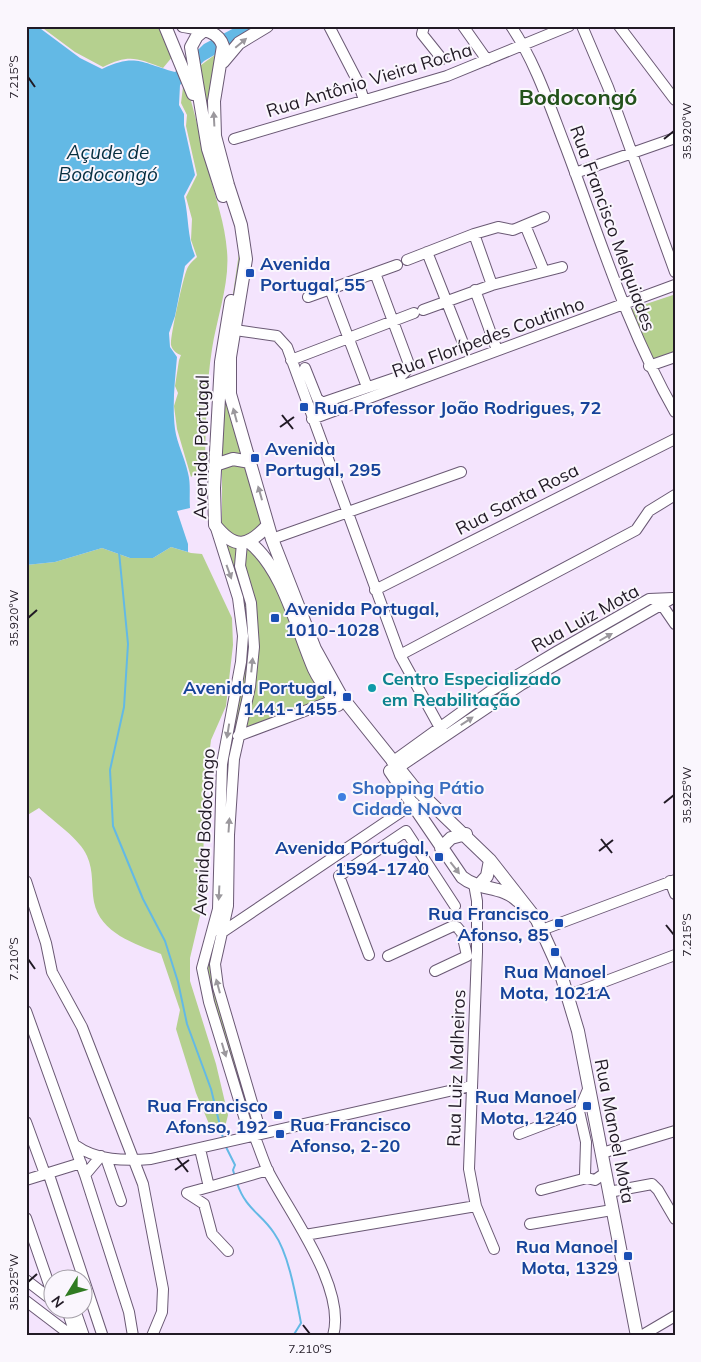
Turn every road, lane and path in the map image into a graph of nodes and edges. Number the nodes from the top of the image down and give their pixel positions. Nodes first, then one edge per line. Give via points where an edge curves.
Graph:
1 (166, 26) edge
2 (183, 26) edge
3 (268, 26) edge
4 (329, 26) edge
5 (424, 26) edge
6 (462, 26) edge
7 (511, 26) edge
8 (569, 26) edge
9 (582, 26) edge
10 (619, 26) edge
11 (205, 31) edge
12 (523, 44) junction
13 (442, 59) dead end
14 (487, 60) junction
15 (220, 67) junction
16 (191, 77) junction
17 (364, 100) junction
18 (675, 100) edge
19 (675, 138) edge
20 (234, 139) dead end
21 (632, 153) junction
22 (575, 173) junction
23 (544, 217) dead end
24 (524, 225) junction
25 (474, 234) junction
26 (427, 252) junction
27 (407, 260) dead end
28 (397, 265) dead end
29 (562, 267) dead end
30 (544, 272) junction
31 (675, 272) edge
32 (375, 273) junction
33 (492, 285) junction
34 (675, 285) edge
35 (330, 289) junction
36 (475, 290) junction
37 (308, 297) dead end
38 (446, 302) junction
39 (624, 304) junction
40 (393, 321) junction
41 (235, 330) junction
42 (349, 338) junction
43 (466, 348) dead end
44 (497, 350) junction
45 (675, 357) edge
46 (291, 360) junction
47 (649, 366) junction
48 (305, 368) dead end
49 (368, 386) junction
50 (675, 412) edge
51 (312, 419) junction
52 (675, 439) edge
53 (250, 462) junction
54 (215, 465) junction
55 (462, 472) dead end
56 (675, 495) edge
57 (346, 511) junction
58 (268, 525) junction
59 (215, 526) junction
60 (272, 539) junction
61 (246, 542) junction
62 (375, 590) junction
63 (674, 598) edge
64 (662, 605) junction
65 (675, 624) edge
66 (400, 655) junction
67 (334, 700) junction
68 (441, 732) junction
69 (238, 736) junction
70 (395, 765) junction
71 (414, 803) junction
72 (466, 834) junction
73 (367, 835) junction
74 (441, 848) junction
75 (377, 850) junction
76 (490, 860) junction
77 (26, 881) edge
78 (672, 881) edge
79 (476, 885) junction
80 (675, 894) edge
81 (228, 906) junction
82 (455, 906) dead end
83 (250, 915) junction
84 (542, 932) junction
85 (221, 933) junction
86 (472, 954) junction
87 (369, 955) dead end
88 (675, 955) edge
89 (388, 956) dead end
90 (435, 971) dead end
91 (569, 995) junction
92 (26, 1011) edge
93 (471, 1086) junction
94 (590, 1087) junction
95 (578, 1111) junction
96 (26, 1122) edge
97 (675, 1131) edge
98 (519, 1134) dead end
99 (255, 1135) junction
100 (75, 1145) junction
101 (200, 1149) junction
102 (602, 1153) junction
103 (103, 1157) junction
104 (135, 1160) junction
105 (80, 1161) junction
106 (268, 1170) junction
107 (605, 1173) junction
108 (48, 1175) junction
109 (85, 1175) junction
110 (587, 1178) junction
111 (26, 1180) edge
112 (210, 1187) junction
113 (541, 1190) dead end
114 (609, 1192) junction
115 (122, 1201) dead end
116 (476, 1206) junction
117 (612, 1210) junction
118 (26, 1218) edge
119 (675, 1219) edge
120 (530, 1224) dead end
121 (305, 1235) junction
122 (494, 1249) dead end
123 (228, 1251) dead end
124 (44, 1270) edge
125 (78, 1270) edge
126 (26, 1280) edge
127 (42, 1292) edge
128 (26, 1301) edge
129 (92, 1309) edge
130 (675, 1316) edge
131 (70, 1320) edge
132 (78, 1320) edge
133 (102, 1334) dead end
134 (74, 1336) edge
135 (84, 1336) edge
136 (133, 1336) edge
137 (152, 1336) edge
138 (333, 1336) edge
139 (639, 1336) edge

1 - 16 main road, Avenida Portugal
2 - 11 main road
15 -> 3 main road via 239,43
4 - 17 street
5 - 13 street via 422,34
6 - 14 street
7 - 12 street, Rua Francisco Melquiades
8 - 12 street, Rua Antônio Vieira Rocha
9 - 21 street
10 - 18 street
11 - 15 main road, Avenida Portugal via 222,41
11 - 16 main road, Avenida Portugal via 191,47
12 - 14 street, Rua Antônio Vieira Rocha
12 - 22 street, Rua Francisco Melquiades
14 - 17 street, Rua Antônio Vieira Rocha via 447,76
41 -> 15 main road, Avenida Portugal via 246,259 245,243 215,136 214,101
16 - 54 main road, Avenida Portugal via 238,247 221,362
17 - 20 street, Rua Antônio Vieira Rocha
19 - 21 street
21 - 22 street
21 - 31 street
22 - 39 street, Rua Francisco Melquiades
23 - 24 street
24 - 25 street via 513,230 498,227
24 - 30 street
25 - 26 street
25 - 33 street
26 - 27 street
26 - 38 street
28 - 32 street
29 - 30 street
30 - 33 street
32 - 35 street
32 - 40 street
33 - 36 street
34 - 39 street, Rua Florípedes Coutinho
35 - 37 street
35 - 42 street
36 - 38 street
36 - 44 street
38 - 40 street
38 - 43 street
39 - 44 street, Rua Florípedes Coutinho
39 - 47 street, Rua Francisco Melquiades
40 - 42 street
40 - 49 street via 410,367 401,376
41 - 46 street via 277,336 285,343
53 -> 41 main road, Avenida Portugal via 230,394 230,357
42 - 46 street
42 - 49 street
44 - 51 street, Rua Florípedes Coutinho
45 - 47 street
46 - 51 street
47 - 50 street, Rua Francisco Melquiades
48 - 49 street via 322,403
51 - 57 street
52 - 62 street, Rua Santa Rosa
53 - 54 main road via 233,459
58 -> 53 main road, Avenida Portugal
54 - 59 main road, Avenida Portugal
55 - 57 street
56 - 66 street via 656,505 636,530
57 - 60 street
57 - 62 street
58 - 60 main road, Avenida Portugal
58 - 61 main road
59 - 61 main road, Avenida Portugal via 228,539
59 -> 99 street, Avenida Bodocongo via 238,598 243,636 222,764 218,909 202,968 209,1002
60 - 70 main road, Avenida Portugal via 321,663 341,696
61 - 67 main road, Avenida Portugal via 261,553 274,573 314,670
69 -> 61 street, Avenida Bodocongo via 250,687 254,647 251,603 240,566
62 - 66 street
63 - 64 street, Rua Luiz Mota
63 - 68 street, Rua Luiz Mota via 649,599 638,605 513,677
64 - 65 street
68 -> 64 street, Rua Luiz Mota
66 - 68 street
67 - 69 street
67 - 71 main road, Avenida Portugal
68 - 70 street, Rua Luiz Mota
81 -> 69 street, Avenida Bodocongo via 229,835
70 - 72 main road, Avenida Portugal via 413,786
71 - 73 street
71 - 74 main road, Avenida Portugal
72 - 74 main road via 451,838
72 - 76 main road, Avenida Portugal
73 - 75 street
73 - 83 street
74 -> 79 main road, Avenida Portugal via 462,877
75 - 82 street via 406,831
75 - 87 street via 339,876
76 - 79 main road via 487,876
76 - 84 main road, Avenida Portugal
77 - 104 street via 52,972 82,1027
78 - 80 street
78 - 84 street
79 - 84 main road, Avenida Portugal via 506,891
79 - 86 street, Rua Luiz Malheiros
81 - 83 street via 237,914
81 - 85 street, Avenida Bodocongo
83 - 85 street
84 - 91 main road, Rua Manoel Mota
99 -> 85 street, Avenida Bodocongo via 216,977
86 - 89 street via 462,933 452,926
86 - 90 street
86 - 93 street, Rua Luiz Malheiros
88 - 91 street
91 - 94 main road, Rua Manoel Mota
92 - 100 street
93 - 99 street
93 - 116 street, Rua Luiz Malheiros via 469,1169
94 - 95 street
94 - 102 main road, Rua Manoel Mota
95 - 98 street
95 - 110 street via 586,1142 584,1170
96 - 108 street
97 - 102 street
99 - 101 street
99 - 106 street, Avenida Bodocongo
100 - 103 street
100 - 105 street
101 - 104 street
101 - 112 street
102 - 107 main road, Rua Manoel Mota
103 - 104 street
103 - 109 street
103 - 115 street
104 - 137 street via 143,1184 163,1289 162,1312
105 - 108 street
105 - 109 street
106 - 112 street
106 - 121 street, Avenida Bodocongo
107 - 110 street via 595,1180
107 - 114 main road, Rua Manoel Mota
108 - 111 street
108 - 125 street
109 - 136 street via 129,1312
110 - 113 street
112 - 123 street via 187,1193 204,1204 212,1234
114 - 117 main road, Rua Manoel Mota
114 - 119 street via 652,1184
116 - 121 street
116 - 122 street, Rua Luiz Malheiros
117 - 120 street
117 - 139 main road, Rua Manoel Mota
118 - 124 street
121 - 138 street, Avenida Bodocongo via 332,1293 336,1308
126 - 127 street
128 - 134 street
129 - 133 street
130 - 139 street
131 - 134 street
132 - 135 street

